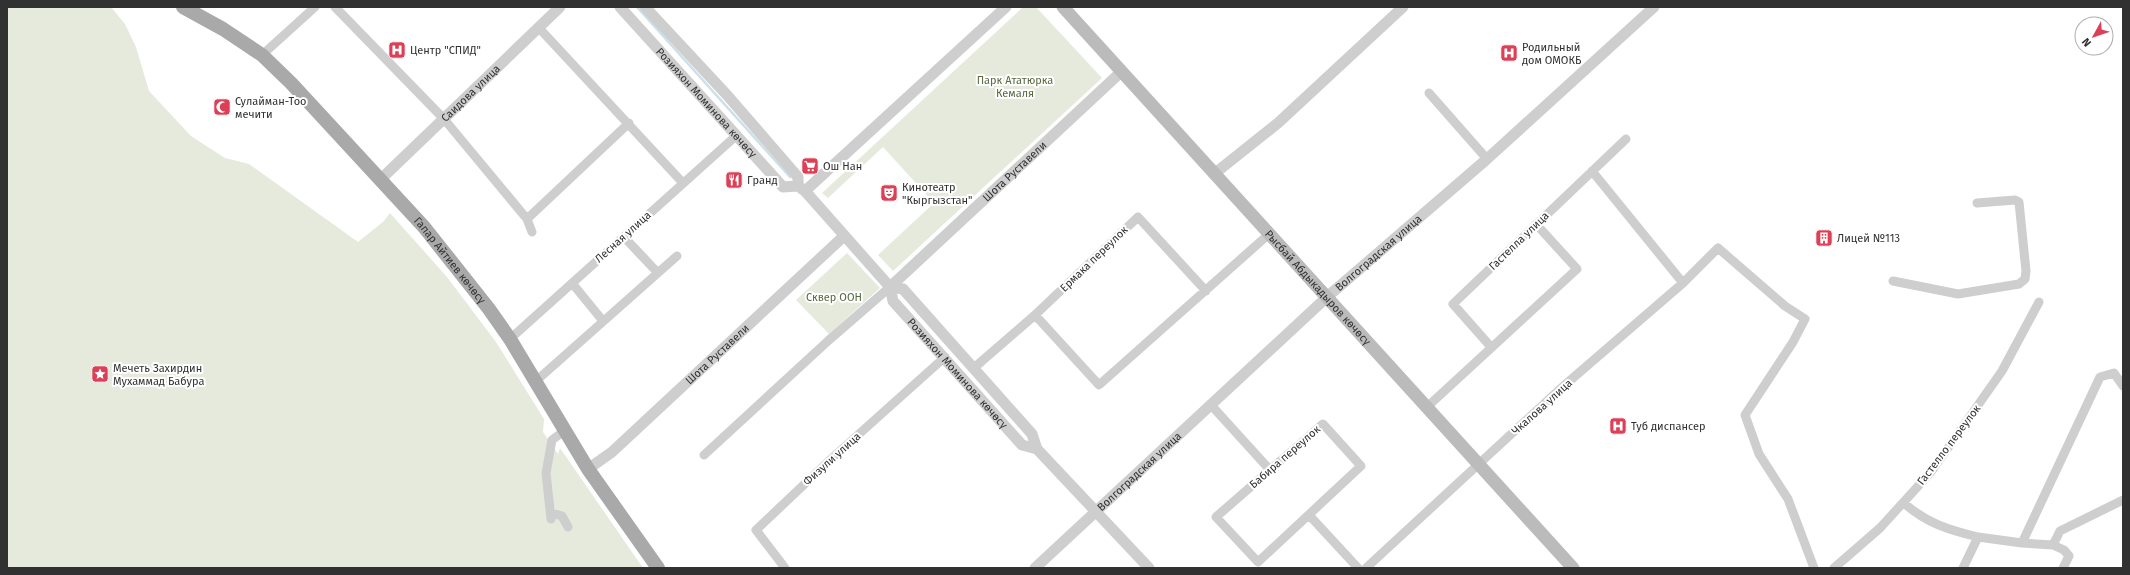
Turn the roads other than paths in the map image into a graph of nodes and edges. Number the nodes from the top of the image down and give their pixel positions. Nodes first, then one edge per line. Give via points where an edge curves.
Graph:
1 (183, 7) edge
2 (315, 7) edge
3 (335, 7) edge
4 (560, 7) edge
5 (620, 7) edge
6 (645, 7) edge
7 (1006, 7) edge
8 (1064, 7) edge
9 (1403, 7) edge
10 (1654, 7) edge
11 (539, 28) junction
12 (262, 55) junction
13 (1121, 72) junction
14 (1429, 93) dead end
15 (444, 119) junction
16 (629, 124) junction
17 (737, 135) junction
18 (1626, 139) dead end
19 (1487, 159) junction
20 (1592, 171) junction
21 (1214, 174) junction
22 (381, 179) junction
23 (683, 183) junction
24 (801, 189) junction
25 (1977, 203) dead end
26 (527, 218) junction
27 (1536, 224) junction
28 (532, 232) dead end
29 (1269, 234) junction
30 (844, 236) junction
31 (624, 238) junction
32 (677, 256) dead end
33 (657, 272) junction
34 (1893, 281) dead end
35 (572, 283) junction
36 (1683, 283) junction
37 (890, 287) junction
38 (1206, 291) junction
39 (1327, 297) junction
40 (2039, 302) dead end
41 (1035, 315) junction
42 (603, 321) junction
43 (510, 340) junction
44 (1491, 347) junction
45 (945, 357) junction
46 (975, 368) junction
47 (2114, 373) junction
48 (536, 381) junction
49 (2123, 386) edge
50 (2123, 393) edge
51 (1211, 405) junction
52 (1427, 407) junction
53 (564, 431) junction
54 (1037, 449) junction
55 (704, 455) dead end
56 (1479, 465) junction
57 (588, 469) junction
58 (1270, 470) junction
59 (2123, 500) edge
60 (1904, 503) junction
61 (1096, 510) junction
62 (1309, 514) junction
63 (568, 527) dead end
64 (1978, 537) junction
65 (2022, 543) junction
66 (2053, 545) junction
67 (1572, 567) edge
68 (658, 568) edge
69 (785, 568) edge
70 (1035, 568) edge
71 (1149, 568) edge
72 (1358, 568) edge
73 (1366, 568) edge
74 (1814, 568) edge
75 (1834, 568) edge
76 (1963, 568) edge
77 (2063, 568) edge

1 - 12 main road, Гапар Айтиев көчөсү
2 - 12 street
3 - 15 street
4 - 11 street, Саидова улица
5 - 17 street, Розияхон Моминова көчөсү
6 - 24 street, Розияхон Моминова көчөсү via 728,95 798,177
7 - 24 street
8 - 13 main road, Рысбай Абдыкадыров көчөсү
9 - 21 street via 1278,123
10 - 19 street, Волгоградская улица
11 - 15 street, Саидова улица
11 - 16 street
12 - 22 main road, Гапар Айтиев көчөсү
13 - 21 main road, Рысбай Абдыкадыров көчөсү
13 - 37 street, Шота Руставели
14 - 19 street
15 - 22 street, Саидова улица
15 - 26 street
16 - 23 street
16 - 26 street
17 - 23 street, Лесная улица
17 - 24 street, Розияхон Моминова көчөсү via 783,187
18 - 20 street, Гастелла улица
19 - 39 street, Волгоградская улица
20 - 27 street, Гастелла улица
20 - 36 street
21 - 29 main road, Рысбай Абдыкадыров көчөсү
22 - 43 main road, Гапар Айтиев көчөсү via 428,233
23 - 31 street, Лесная улица
24 - 30 street, Розияхон Моминова көчөсү
25 - 34 street via 2016,200 2019,202 2025,279 2018,284 1958,294
26 - 28 street
27 - 44 street, Гастелла улица via 1453,304
27 - 44 street via 1577,268
29 - 38 street
29 - 39 main road, Рысбай Абдыкадыров көчөсү
30 - 37 street, Розияхон Моминова көчөсү
30 - 57 street, Шота Руставели via 612,452
31 - 33 street
31 - 35 street, Лесная улица
32 - 33 street
33 - 42 street
35 - 42 street
35 - 43 street, Лесная улица
36 - 56 street, Чкалова улица via 1559,390
36 - 74 street, Чкалова улица via 1718,248 1785,306 1805,319 1793,342 1745,415 1759,454 1788,499
37 - 45 street, Розияхон Моминова көчөсү via 893,301
37 - 46 street, Розияхон Моминова көчөсү via 903,289
37 - 55 street
38 - 41 street via 1099,385
38 - 41 street, Ермака переулок via 1138,217
39 - 51 street, Волгоградская улица
39 - 52 main road, Рысбай Абдыкадыров көчөсү
40 - 60 street, Гастелло переулок via 2002,371 1935,466
41 - 46 street, Ермака переулок
42 - 48 street
43 - 48 main road, Гапар Айтиев көчөсү
44 - 52 street
45 - 54 street, Розияхон Моминова көчөсү via 1022,445
45 - 69 street, Физули улица via 756,530
46 - 54 street, Розияхон Моминова көчөсү via 1032,434
47 - 49 street
47 - 50 street
47 - 65 street via 2100,377
48 - 53 main road, Гапар Айтиев көчөсү
51 - 58 street
51 - 61 street, Волгоградская улица
52 - 56 main road, Рысбай Абдыкадыров көчөсү
53 - 57 main road, Гапар Айтиев көчөсү
53 - 63 street via 552,440 546,473 551,516 562,516
54 - 61 street, Розияхон Моминова көчөсү
56 - 67 main road, Рысбай Абдыкадыров көчөсү
56 - 73 street, Чкалова улица
57 - 68 main road, Гапар Айтиев көчөсү
58 - 62 street, Бабира переулок via 1323,424 1361,466
58 - 62 street, Бабира переулок via 1216,517 1258,562
59 - 66 street via 2060,531
60 - 64 street via 1914,513 1936,526
60 - 75 street, Гастелло переулок
61 - 70 street, Волгоградская улица
61 - 71 street, Розияхон Моминова көчөсү
62 - 72 street
64 - 65 street
64 - 76 street
65 - 66 street
66 - 77 street via 2064,550 2069,556

